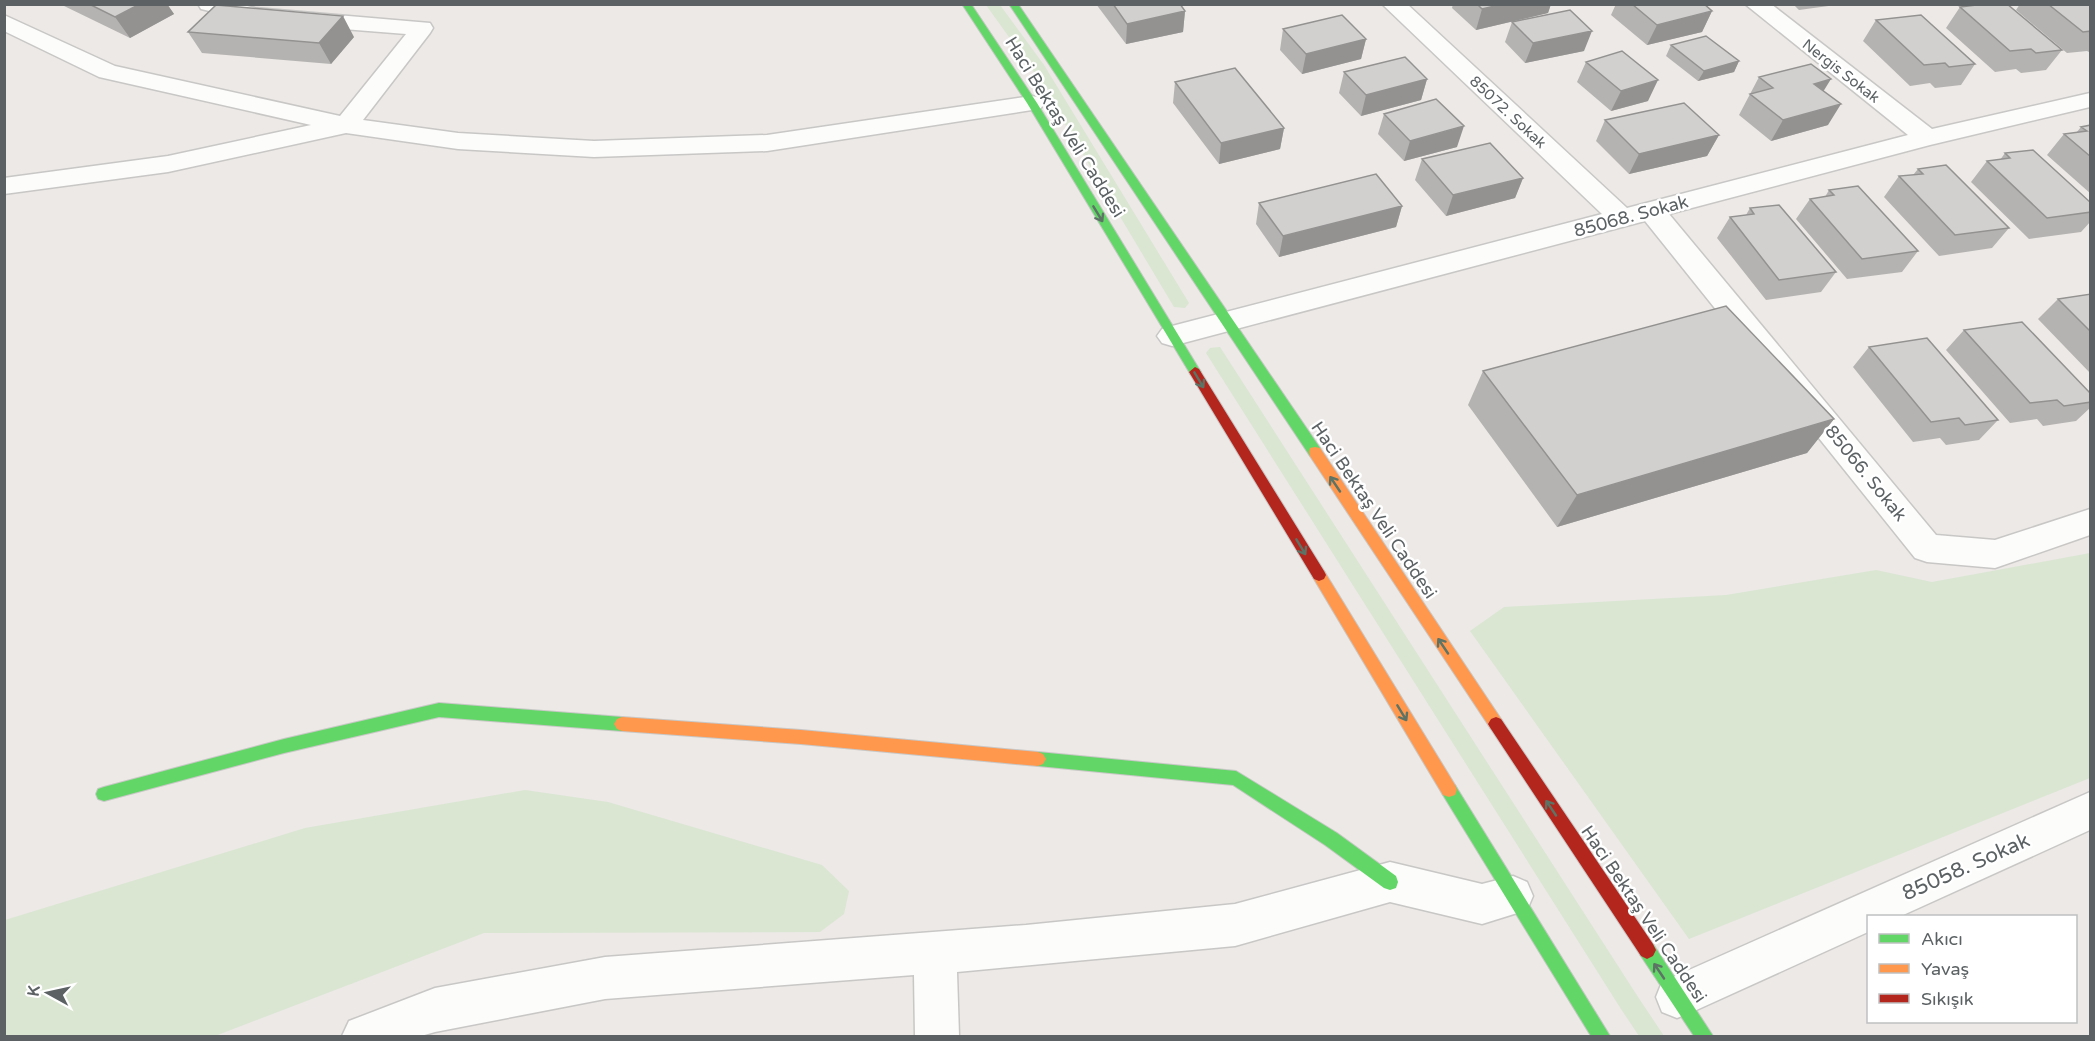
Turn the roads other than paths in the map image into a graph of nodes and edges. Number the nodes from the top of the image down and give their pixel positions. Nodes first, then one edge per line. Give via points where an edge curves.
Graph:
1 (208, 4) edge
2 (966, 4) edge
3 (1013, 4) edge
4 (1394, 4) edge
5 (1756, 4) edge
6 (4, 22) edge
7 (2091, 100) edge
8 (1032, 103) junction
9 (346, 125) junction
10 (1927, 138) junction
11 (4, 186) edge
12 (1652, 211) junction
13 (1623, 219) junction
14 (1227, 321) junction
15 (1172, 336) junction
16 (2091, 522) edge
17 (104, 794) dead end
18 (2091, 812) edge
19 (1390, 882) junction
20 (1513, 896) junction
21 (935, 954) junction
22 (1677, 997) junction
23 (364, 1036) edge
24 (937, 1036) edge
25 (1602, 1036) edge
26 (1704, 1036) edge

1 - 9 street via 255,15 422,28
2 - 8 main road, Haci Bektaş Veli Caddesi
3 - 14 main road, Haci Bektaş Veli Caddesi
4 - 13 street, 85072. Sokak
5 - 10 street, Nergis Sokak
6 - 9 street via 107,72
7 - 10 street, 85068. Sokak
8 - 9 street via 766,143 606,149 458,141
8 -> 15 main road, Haci Bektaş Veli Caddesi
9 - 11 street via 168,164
10 - 12 street, 85068. Sokak
12 - 13 street, 85068. Sokak
12 - 16 street, 85066. Sokak via 1928,548 1995,554
13 - 14 street, 85068. Sokak
14 - 15 street, 85068. Sokak
22 -> 14 main road, Haci Bektaş Veli Caddesi
15 -> 20 main road, Haci Bektaş Veli Caddesi
17 - 19 main road via 439,710 1236,778 1332,839
18 - 22 street, 85058. Sokak
19 - 20 street via 1482,904
19 - 21 street via 1235,925
20 - 25 main road, Haci Bektaş Veli Caddesi
21 - 23 street via 605,978 435,1010
21 - 24 street
22 - 26 main road, Haci Bektaş Veli Caddesi

